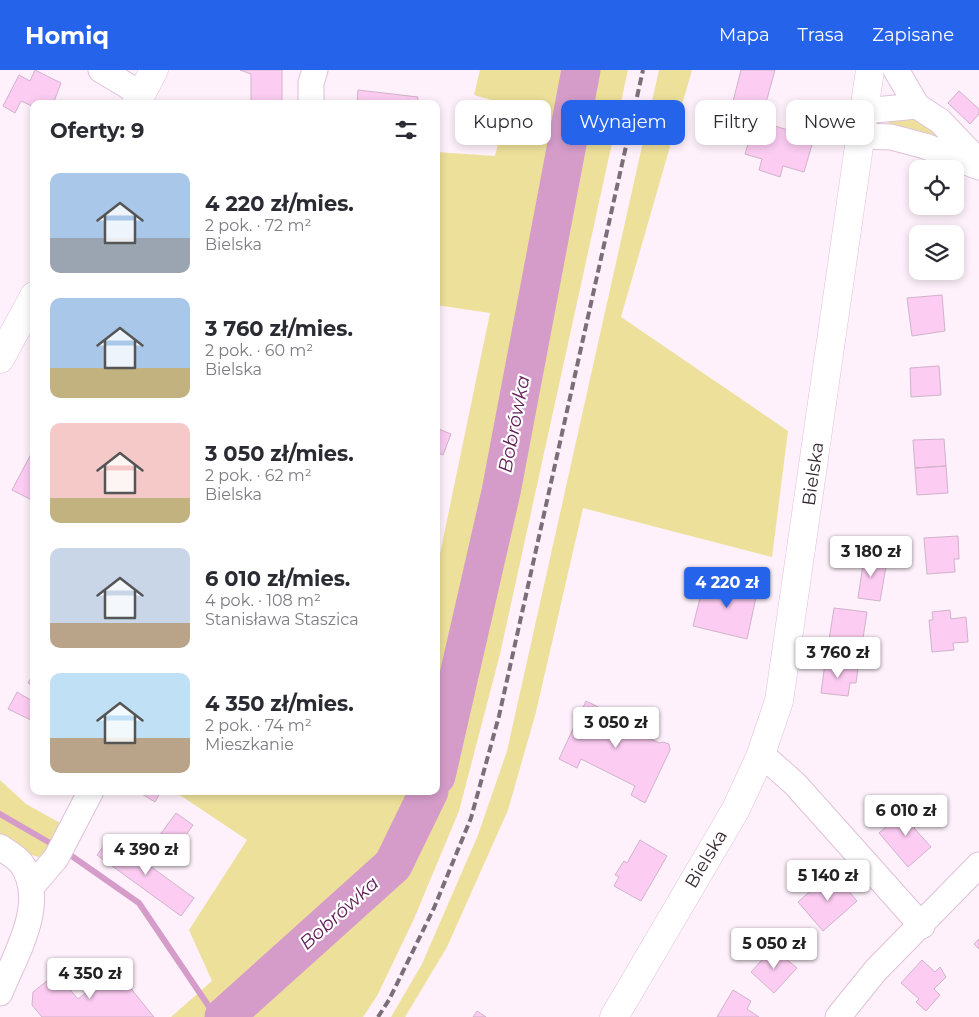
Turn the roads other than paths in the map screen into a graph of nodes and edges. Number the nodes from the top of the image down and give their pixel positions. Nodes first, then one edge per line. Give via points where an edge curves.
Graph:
1 (101, 70) edge
2 (154, 70) edge
3 (315, 70) edge
4 (870, 70) edge
5 (896, 70) edge
6 (139, 99) edge
7 (311, 100) edge
8 (866, 100) edge
9 (917, 106) junction
10 (874, 120) edge
11 (874, 129) edge
12 (859, 145) edge
13 (979, 162) edge
14 (979, 167) edge
15 (30, 303) edge
16 (0, 359) edge
17 (760, 757) junction
18 (89, 795) edge
19 (0, 847) edge
20 (979, 866) edge
21 (32, 886) junction
22 (922, 926) junction
23 (0, 993) edge
24 (614, 1017) edge
25 (838, 1017) edge

1 - 6 street
2 - 6 street
3 - 7 street
4 - 8 street, Bielska
5 - 9 street
9 - 10 street
9 - 13 street via 940,121
11 - 14 street
12 - 17 street, Bielska via 786,663 779,701
15 - 16 street
17 - 22 street via 795,784
17 - 24 street, Bielska via 736,810
18 - 21 street via 60,849
19 - 21 street via 21,862
20 - 22 street
21 - 23 street via 33,900 27,925
22 - 25 street via 876,970

